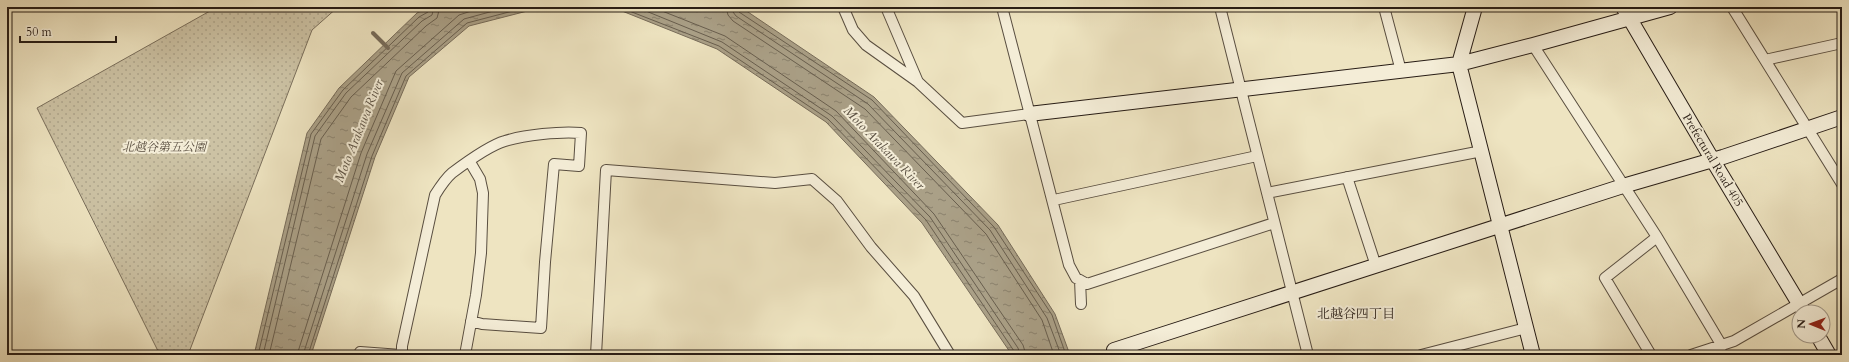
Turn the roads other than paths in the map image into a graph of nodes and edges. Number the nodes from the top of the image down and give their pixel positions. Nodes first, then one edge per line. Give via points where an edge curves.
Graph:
1 (843, 7) edge
2 (886, 7) edge
3 (1002, 7) edge
4 (1220, 7) edge
5 (1384, 7) edge
6 (1475, 7) edge
7 (1670, 7) edge
8 (1732, 7) edge
9 (1627, 12) edge
10 (1842, 43) edge
11 (1534, 45) junction
12 (1765, 60) junction
13 (1459, 64) junction
14 (1401, 71) junction
15 (918, 82) junction
16 (1241, 91) junction
17 (1029, 114) junction
18 (1842, 117) edge
19 (1807, 128) junction
20 (1482, 151) junction
21 (1257, 156) junction
22 (1712, 159) junction
23 (470, 162) junction
24 (1346, 178) junction
25 (1842, 184) edge
26 (1623, 186) junction
27 (1267, 193) junction
28 (1054, 200) junction
29 (1274, 223) junction
30 (1501, 226) junction
31 (1657, 237) junction
32 (1376, 266) junction
33 (1842, 279) edge
34 (1078, 282) junction
35 (1292, 293) junction
36 (1081, 304) dead end
37 (1799, 304) edge
38 (1807, 304) edge
39 (1791, 313) edge
40 (471, 321) junction
41 (1526, 328) junction
42 (1823, 344) edge
43 (1722, 346) junction
44 (1114, 350) dead end
45 (360, 352) dead end
46 (396, 355) edge
47 (401, 355) edge
48 (465, 355) edge
49 (596, 355) edge
50 (950, 355) edge
51 (1308, 355) edge
52 (1421, 355) edge
53 (1533, 355) edge
54 (1650, 355) edge
55 (1691, 355) edge
56 (1829, 355) edge

1 - 15 street via 853,30 866,45
2 - 15 street
3 - 17 street
4 - 16 street
5 - 14 street
6 - 13 street
7 - 9 street
8 - 12 street
9 - 11 street
9 - 22 street, Prefectural Road 405
10 - 12 street
11 - 13 street
11 - 26 street
12 - 19 street
13 - 14 street
13 - 20 street
14 - 16 street
15 - 17 street via 962,123
16 - 17 street
16 - 21 street
17 - 28 street
18 - 19 street
19 - 22 street
19 - 25 street
20 - 24 street
20 - 30 street
21 - 27 street
21 - 28 street
22 - 26 street
22 - 37 street, Prefectural Road 405
23 - 40 street via 480,179 483,193 481,253
23 - 40 street via 505,141 565,131 581,133 579,166 554,164 541,328
23 - 47 street via 452,174 436,195
24 - 27 street
24 - 32 street
26 - 30 street
26 - 31 street
27 - 29 street
28 - 34 street via 1069,265
29 - 34 street via 1087,284
29 - 35 street
30 - 32 street
30 - 41 street
31 - 43 street
31 - 54 street via 1605,278
32 - 35 street
33 - 38 street
34 - 36 street
35 - 44 street
35 - 51 street
39 - 43 street
40 - 48 street
41 - 52 street
41 - 53 street
42 - 56 street
43 - 55 street
45 - 46 street
46 - 47 street
49 - 50 street via 606,170 775,183 812,179 837,201 914,296

